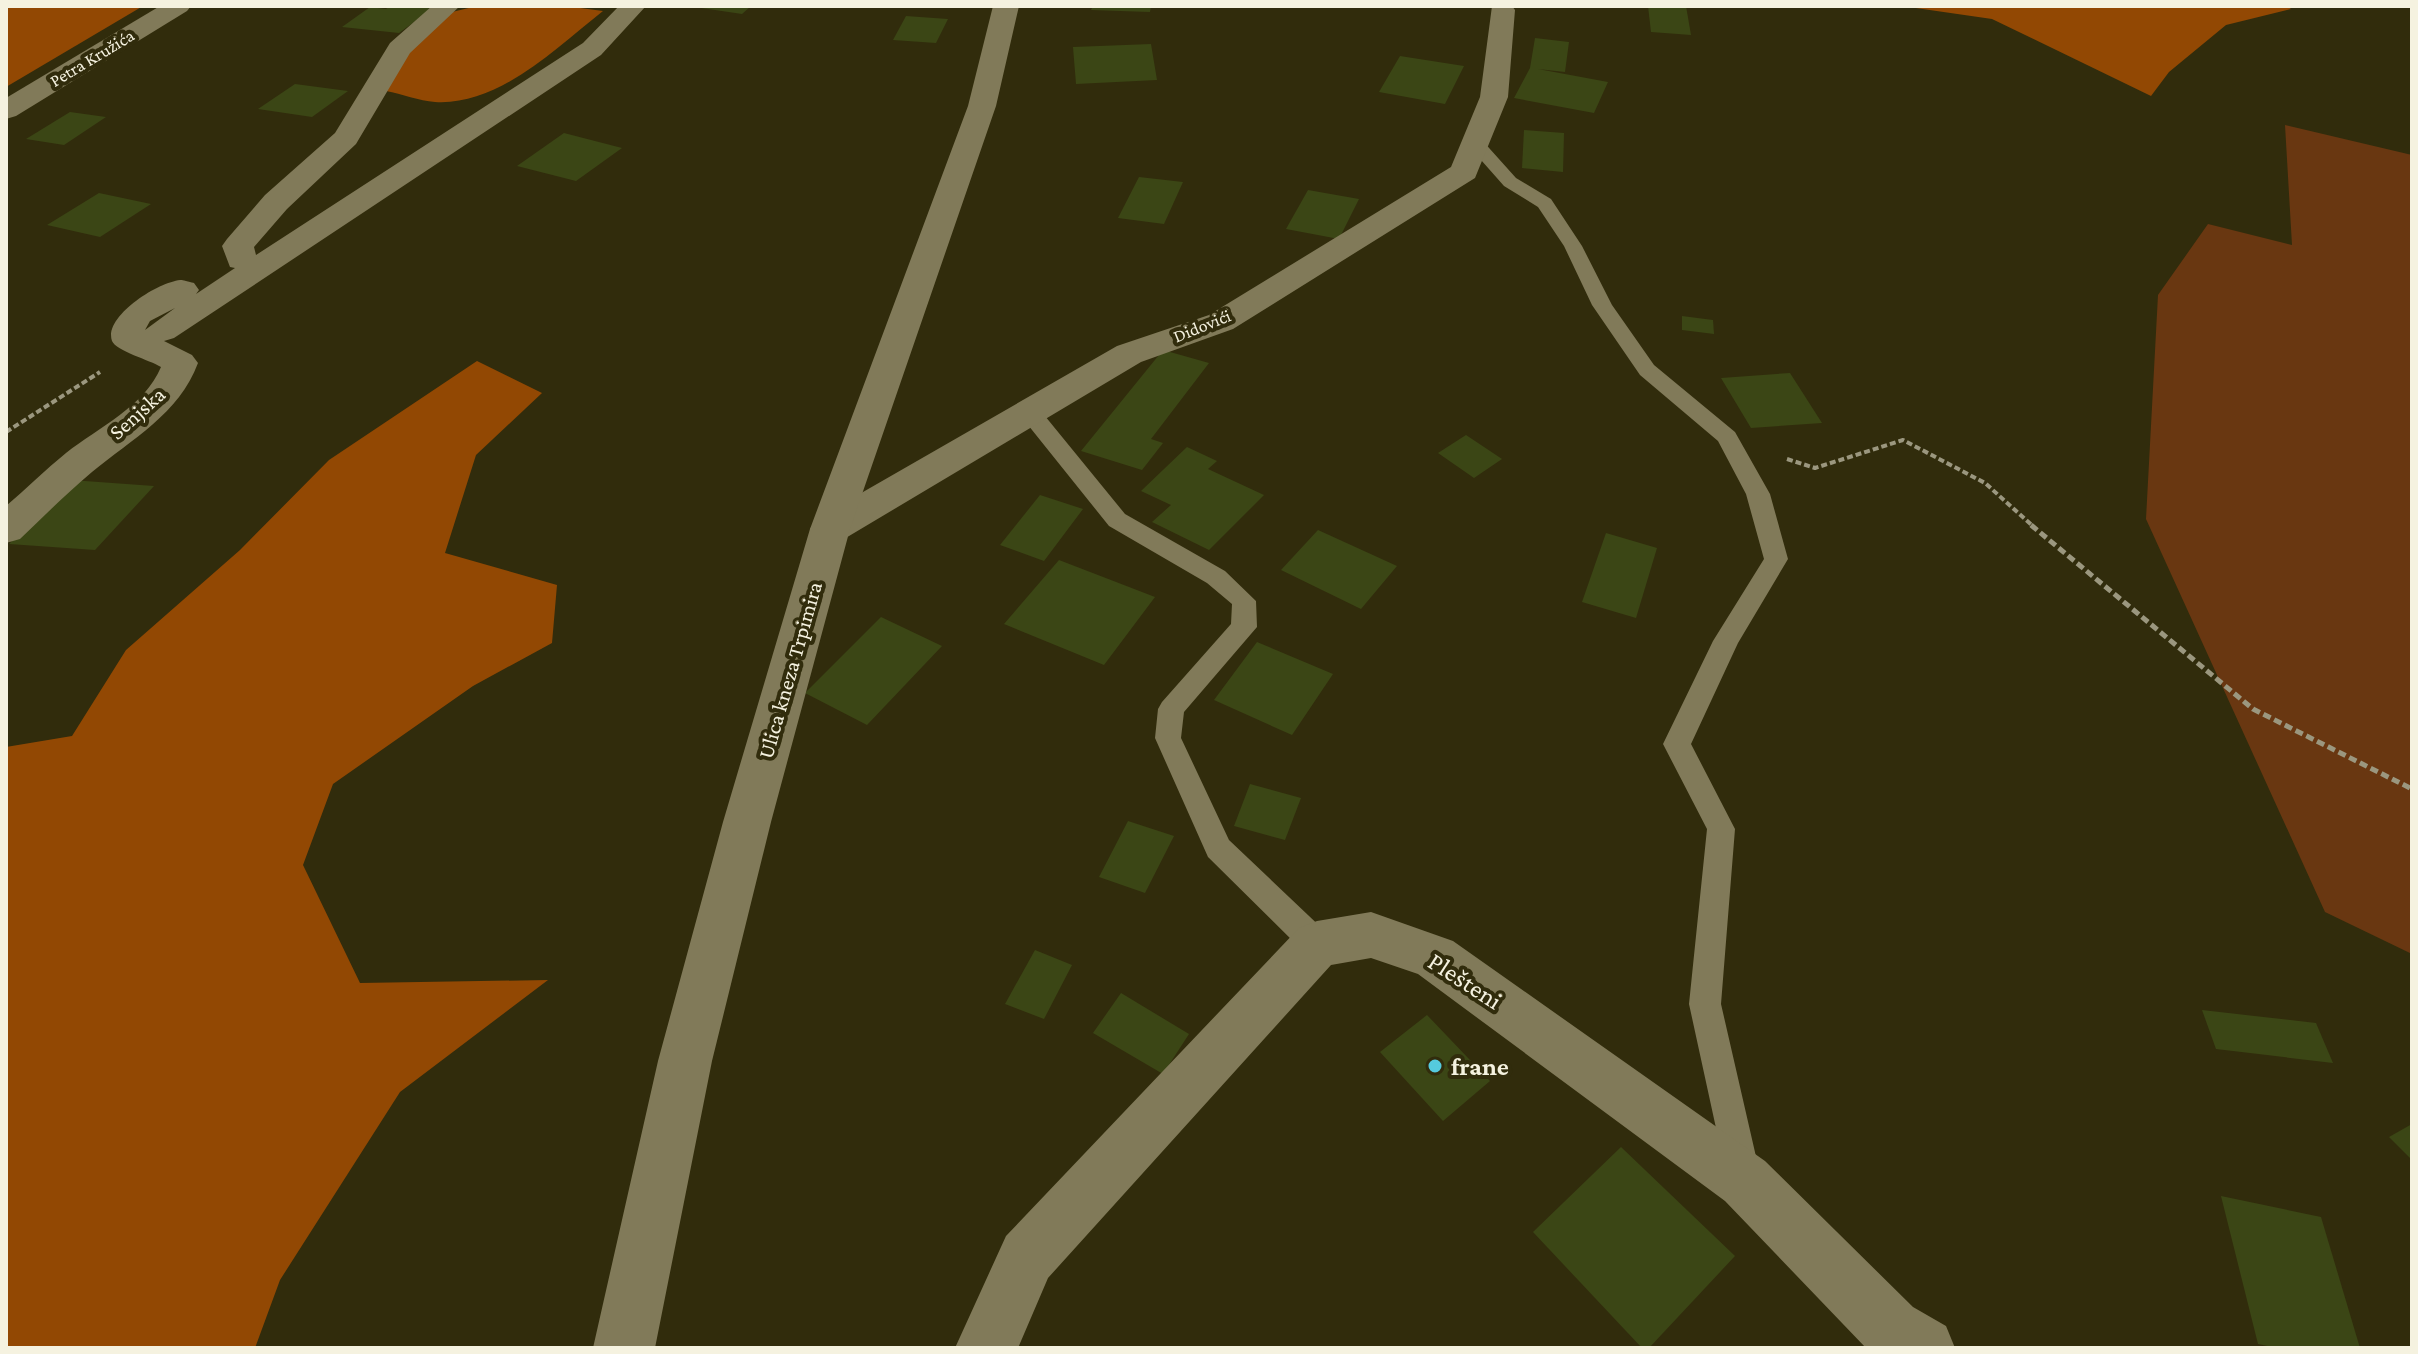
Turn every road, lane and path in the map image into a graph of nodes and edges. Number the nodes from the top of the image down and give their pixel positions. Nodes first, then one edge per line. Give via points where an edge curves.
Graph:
1 (193, 6) edge
2 (447, 6) edge
3 (633, 6) edge
4 (1006, 6) edge
5 (1500, 8) edge
6 (167, 13) edge
7 (6, 110) edge
8 (1475, 143) junction
9 (250, 264) junction
10 (162, 331) dead end
11 (103, 370) dead end
12 (1028, 410) junction
13 (6, 432) edge
14 (1727, 437) junction
15 (6, 529) edge
16 (830, 529) junction
17 (2412, 789) edge
18 (1317, 944) junction
19 (1745, 1181) junction
20 (624, 1348) edge
21 (986, 1348) edge
22 (1924, 1348) edge

1 - 6 street, Petra Kružića
2 - 9 street via 399,49 346,138 276,202 238,246
3 - 9 street via 592,49
4 - 16 street, Ulica kneza Trpimira via 982,106
5 - 8 street, Didovići via 1494,97
6 - 7 street, Petra Kružića
8 - 12 street, Didovići via 1464,172 1221,322 1129,354
8 - 14 lane via 1510,182 1545,203 1602,305 1647,370
9 - 10 street
9 - 15 street, Senjska via 138,314 128,328 129,340 180,363 177,376 151,405
11 - 13 path
12 - 16 street, Didovići
12 - 18 lane via 1117,520 1216,577 1244,601 1244,627 1171,709 1168,738 1218,848
14 - 17 path via 1815,468 1903,440 1985,483 2253,709
14 - 19 lane via 1758,494 1776,559 1726,641 1677,744 1721,829 1705,1004
16 - 20 street, Ulica kneza Trpimira via 685,1061
18 - 19 street, Plešteni via 1371,935 1435,957
18 - 21 street via 1027,1257
19 - 22 street, Plešteni via 1891,1329

